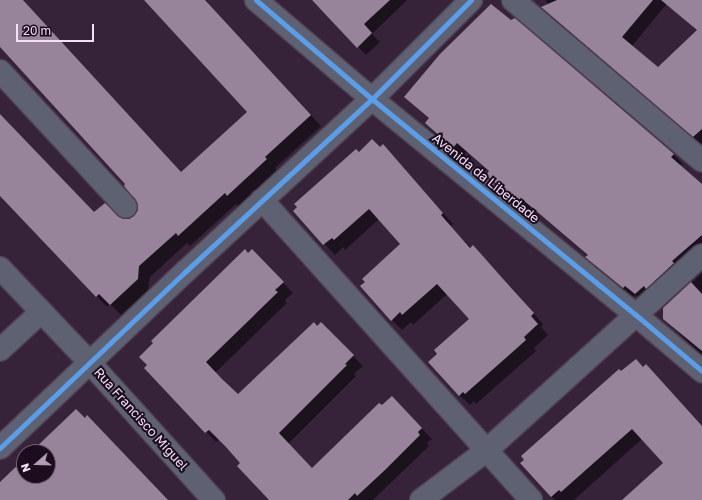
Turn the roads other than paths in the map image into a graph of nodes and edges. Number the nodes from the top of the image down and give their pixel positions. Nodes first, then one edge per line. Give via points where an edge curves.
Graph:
1 (256, 0) edge
2 (471, 0) edge
3 (513, 0) edge
4 (0, 71) edge
5 (372, 99) junction
6 (702, 161) edge
7 (262, 200) junction
8 (126, 207) dead end
9 (702, 254) edge
10 (0, 268) edge
11 (41, 312) junction
12 (636, 315) junction
13 (0, 350) edge
14 (90, 363) junction
15 (702, 371) edge
16 (0, 448) edge
17 (487, 450) junction
18 (214, 500) edge
19 (421, 500) edge
20 (531, 500) edge

1 - 5 street, Avenida da Liberdade
2 - 5 street
3 - 6 street
4 - 8 street
5 - 7 street
5 - 12 street, Avenida da Liberdade
7 - 14 street
7 - 17 street
9 - 12 street
10 - 11 street, Rua Francisco Miguel
11 - 13 street
11 - 14 street, Rua Francisco Miguel
12 - 15 street, Avenida da Liberdade
12 - 17 street
14 - 16 street
14 - 18 street, Rua Francisco Miguel
17 - 19 street
17 - 20 street

